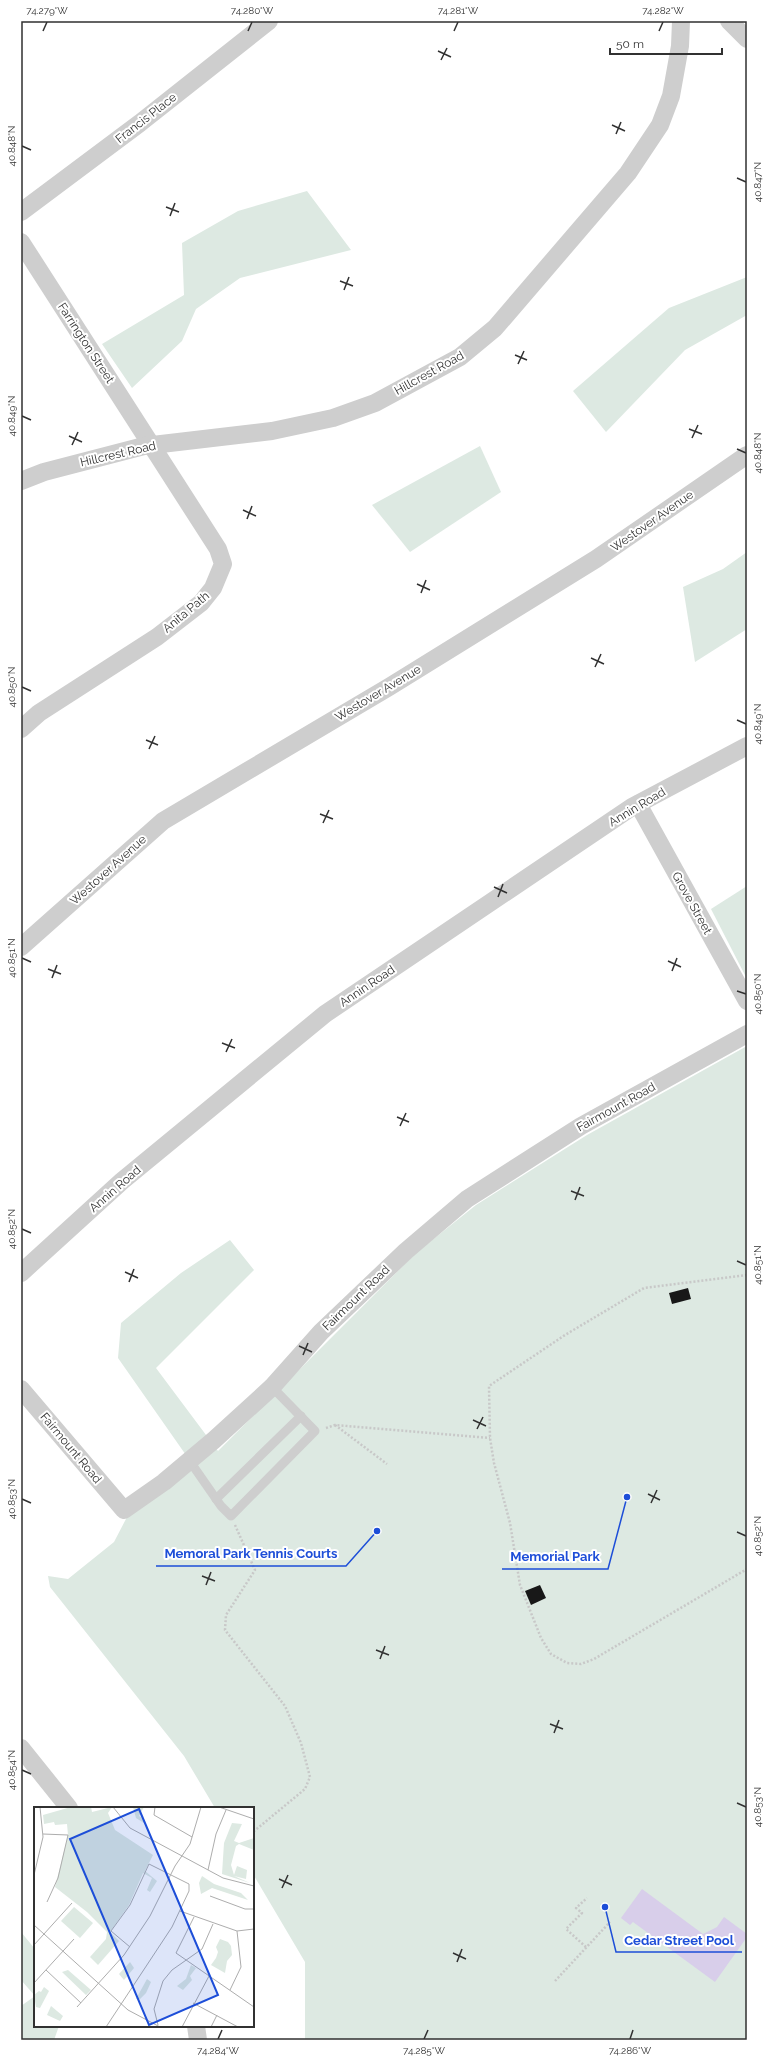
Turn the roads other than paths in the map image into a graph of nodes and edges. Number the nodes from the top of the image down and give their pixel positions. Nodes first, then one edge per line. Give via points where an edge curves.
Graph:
1 (681, 21) edge
2 (729, 21) edge
3 (263, 23) edge
4 (747, 40) edge
5 (21, 212) edge
6 (21, 242) edge
7 (152, 445) junction
8 (747, 455) edge
9 (21, 481) edge
10 (21, 729) edge
11 (747, 746) edge
12 (638, 804) junction
13 (22, 943) edge
14 (747, 1001) edge
15 (747, 1034) edge
16 (21, 1273) edge
17 (272, 1387) junction
18 (21, 1389) edge
19 (301, 1416) junction
20 (189, 1460) junction
21 (216, 1499) junction
22 (21, 1748) edge
23 (68, 1807) edge
24 (196, 2027) edge
25 (198, 2040) edge

1 - 7 street, Hillcrest Road via 680,46 671,96 660,125 628,172 495,328 460,357 375,403 333,418 272,431
2 - 4 street
3 - 5 street, Francis Place via 140,123
6 - 7 street, Farrington Street
7 - 9 street, Hillcrest Road via 44,472
7 - 10 street, Anita Path via 218,549 223,564 220,576 201,603 157,636 39,713
8 - 13 street, Westover Avenue via 596,559 389,687 163,821
11 - 12 street, Annin Road
12 - 14 street, Grove Street
12 - 16 street, Annin Road via 325,1014 122,1181
15 - 17 street, Fairmount Road via 581,1126 467,1199 406,1251 321,1332
17 - 19 lane
17 - 20 street, Fairmount Road
18 - 20 street, Fairmount Road via 124,1510 164,1482
19 - 21 lane
19 - 21 lane via 315,1431 231,1516
20 - 21 lane
22 - 23 street
24 - 25 street

